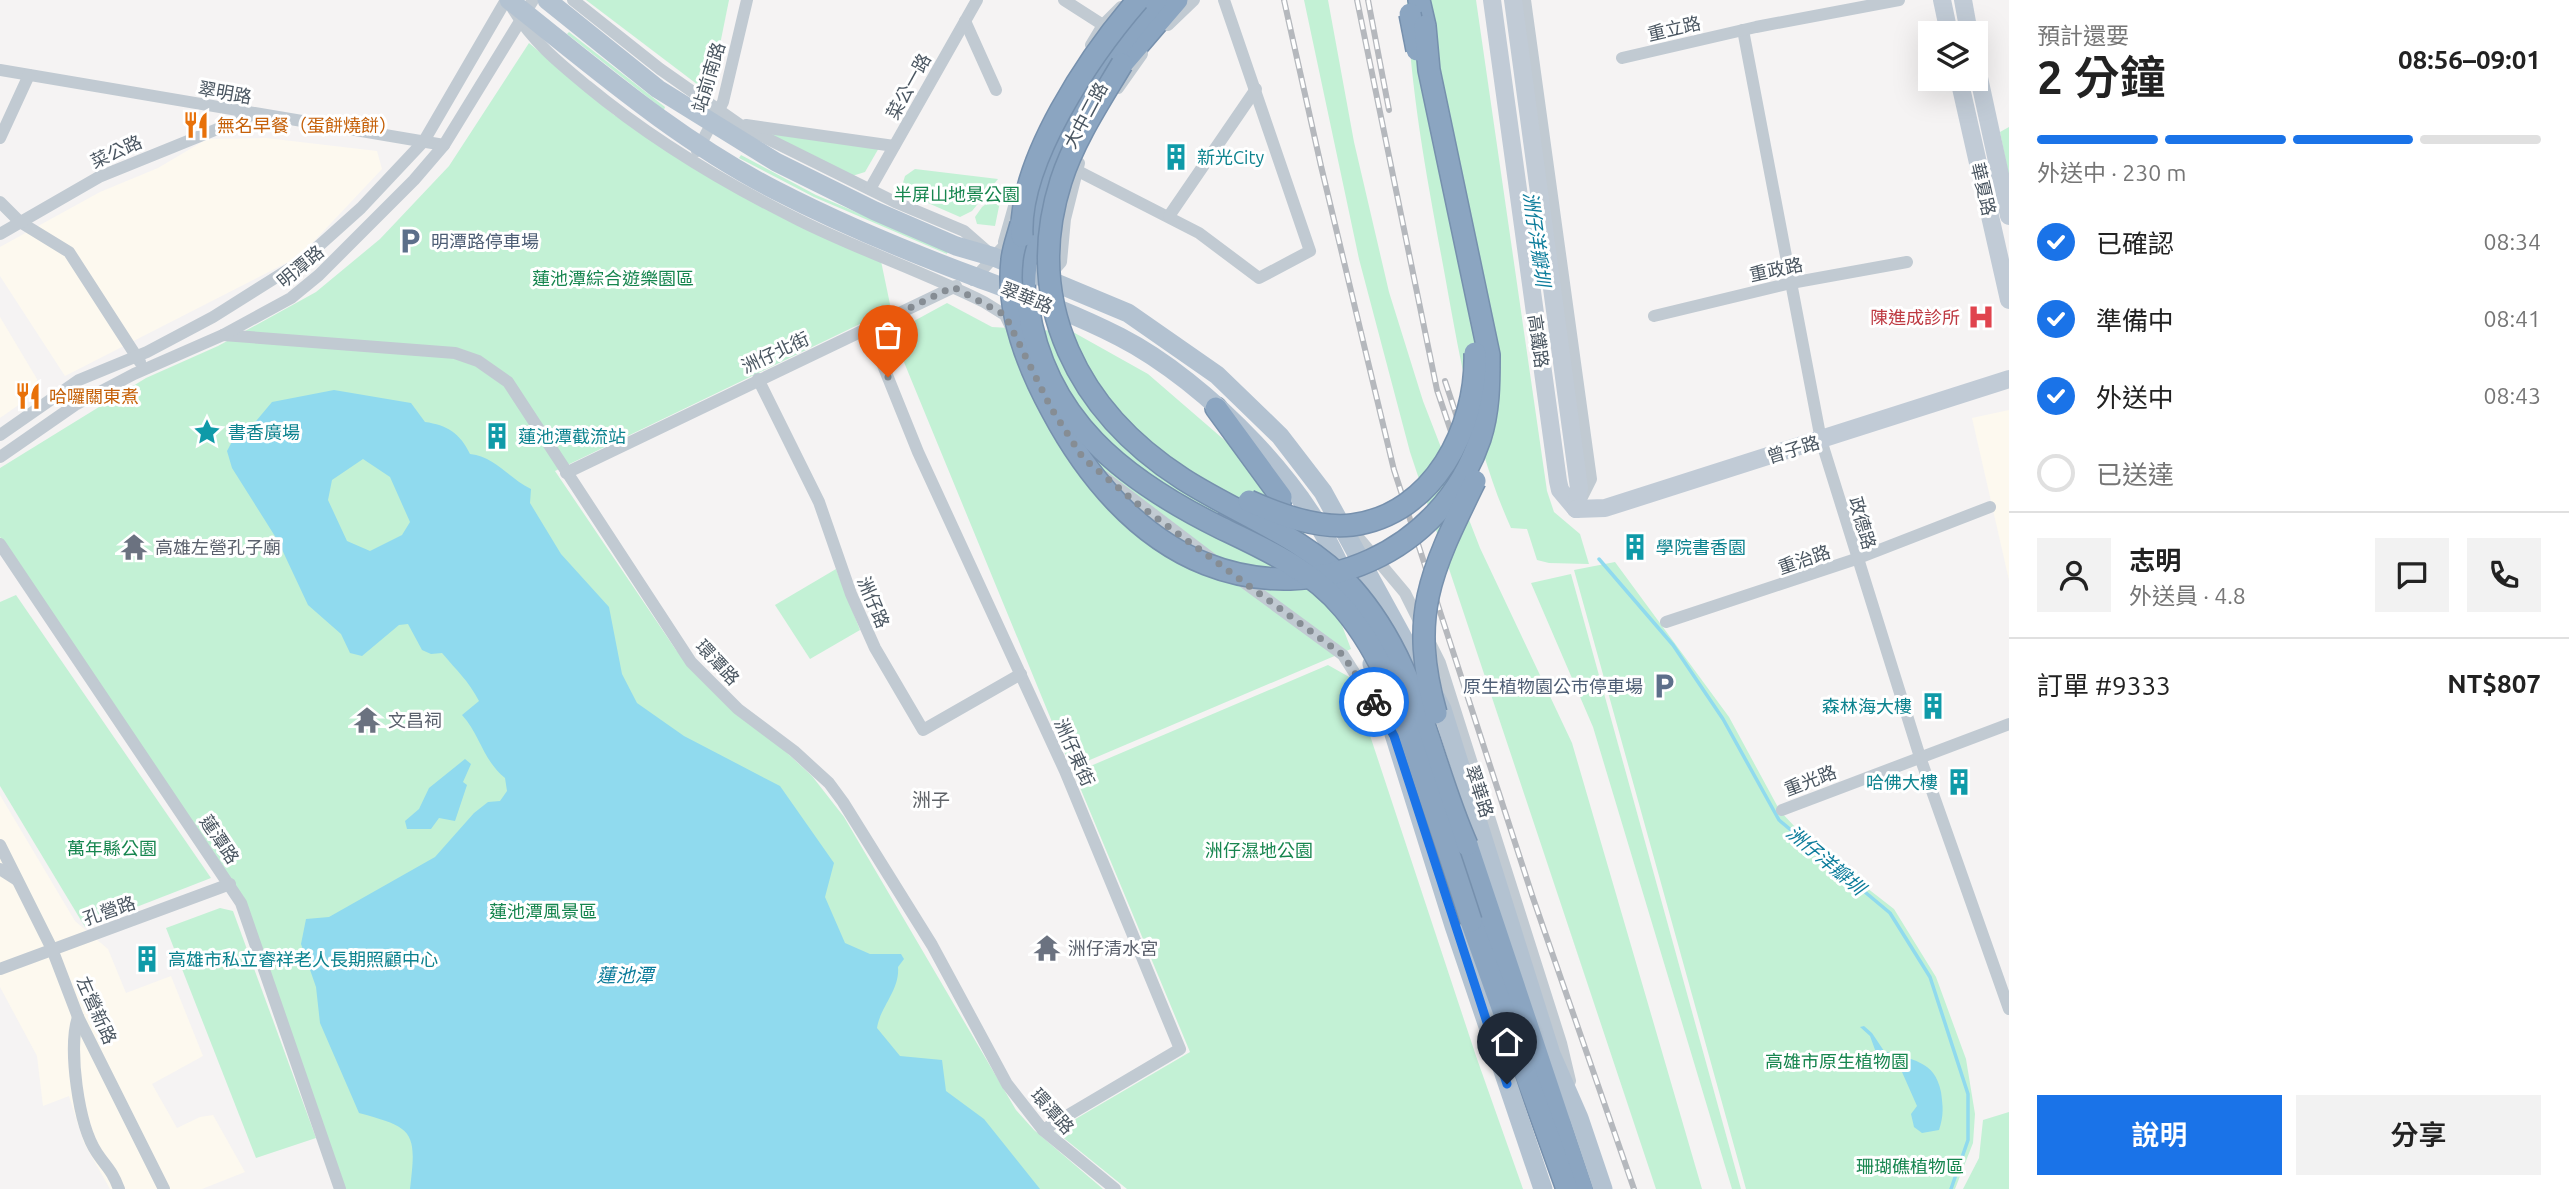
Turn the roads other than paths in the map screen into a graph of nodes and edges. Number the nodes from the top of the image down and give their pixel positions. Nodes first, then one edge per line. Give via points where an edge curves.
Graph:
1 (547, 0) edge
2 (573, 0) edge
3 (747, 0) edge
4 (977, 0) edge
5 (1064, 0) edge
6 (1129, 0) edge
7 (1138, 0) edge
8 (1156, 0) edge
9 (1177, 0) edge
10 (1194, 0) edge
11 (1224, 0) edge
12 (1407, 0) edge
13 (1419, 0) edge
14 (1492, 0) edge
15 (1513, 0) edge
16 (1525, 0) edge
17 (1899, 0) edge
18 (1942, 0) edge
19 (1963, 0) edge
20 (517, 5) edge
21 (965, 21) junction
22 (1946, 21) edge
23 (1967, 21) edge
24 (1103, 25) junction
25 (1425, 26) junction
26 (1743, 30) junction
27 (1622, 58) dead end
28 (1122, 64) junction
29 (0, 70) edge
30 (29, 75) junction
31 (1256, 89) junction
32 (996, 90) dead end
33 (1962, 91) edge
34 (1982, 91) edge
35 (254, 115) junction
36 (716, 118) junction
37 (740, 125) junction
38 (0, 138) edge
39 (424, 141) junction
40 (444, 145) junction
41 (894, 146) junction
42 (696, 153) junction
43 (1076, 170) junction
44 (870, 189) junction
45 (1032, 197) junction
46 (0, 202) edge
47 (1057, 212) dead end
48 (1169, 216) junction
49 (2009, 216) edge
50 (20, 222) junction
51 (1021, 224) junction
52 (0, 234) edge
53 (999, 252) junction
54 (1907, 262) dead end
55 (1024, 270) junction
56 (1052, 274) junction
57 (977, 278) junction
58 (1791, 283) junction
59 (953, 287) junction
60 (1031, 298) junction
61 (2009, 300) edge
62 (1005, 315) junction
63 (1654, 316) dead end
64 (213, 317) junction
65 (868, 328) junction
66 (223, 335) junction
67 (136, 356) junction
68 (145, 369) junction
69 (758, 379) junction
70 (2009, 379) edge
71 (1216, 408) junction
72 (0, 435) edge
73 (1821, 440) junction
74 (0, 457) edge
75 (1158, 460) junction
76 (566, 473) junction
77 (1990, 507) dead end
78 (1576, 509) junction
79 (0, 544) edge
80 (1856, 559) junction
81 (1666, 622) dead end
82 (1021, 674) junction
83 (2009, 724) edge
84 (1394, 736) junction
85 (1920, 757) junction
86 (1782, 810) dead end
87 (0, 845) edge
88 (1467, 845) junction
89 (0, 869) edge
90 (18, 880) junction
91 (230, 884) junction
92 (52, 949) junction
93 (0, 969) edge
94 (2009, 971) edge
95 (1996, 976) junction
96 (2009, 1009) edge
97 (78, 1017) junction
98 (1043, 1130) junction
99 (119, 1189) edge
100 (164, 1189) edge
101 (340, 1189) edge
102 (1115, 1189) edge
103 (1543, 1189) edge
104 (1567, 1189) edge
105 (1582, 1189) edge
106 (1603, 1189) edge

1 - 36 main road, 翠華路 via 631,69
2 - 36 street, 翠華路
3 - 36 street, 站前南路
4 - 21 street, 菜公一路
5 - 24 street
6 - 24 street, 大中二路
7 - 51 highway, bridge via 1071,90 1032,180
8 - 45 highway via 1087,92
9 - 28 highway
10 - 43 street, 大中二路 via 1149,44 1116,91 1089,136
11 - 31 street
12 - 75 highway, bridge via 1474,341 1474,385 1457,443 1418,495 1388,515 1350,525 1274,512
13 - 25 highway
14 - 78 street, 高鐵路 via 1558,481
15 - 78 street, 高鐵路 via 1579,488
16 - 78 street, 高鐵路 via 1591,479
17 - 26 street, 重立路
18 - 22 street
19 - 23 street
20 - 39 street, 明潭路
20 - 40 street, 明潭路
20 - 42 main road, 翠華路
21 - 32 street
21 - 41 street, 菜公一路
24 - 53 street, 大中二路 via 1052,109
25 - 51 highway, bridge via 1429,70 1489,355 1488,399 1480,438 1452,496 1424,527 1384,555 1329,576 1283,579 1241,575 1177,550 1125,510 1068,441 1021,344 1012,260
25 - 88 highway, bridge via 1474,222 1498,353 1499,389 1486,452 1438,556 1424,602 1422,646 1429,689
26 - 27 street, 重立路
26 - 58 street, 政德路
28 - 71 highway, bridge via 1092,98 1046,191 1038,231 1043,317 1074,392 1135,463 1171,489 1229,518 1252,527 1265,524 1276,513 1281,496
28 - 75 highway, bridge via 1061,181 1053,213 1049,278 1054,314 1086,387 1117,426
29 - 30 street, 翠明路
30 - 35 street, 翠明路
30 - 38 street
31 - 48 street
31 - 48 street via 1310,251 1258,278
33 - 61 street, 華夏路
34 - 49 street, 華夏路
35 - 39 street, 翠明路
35 - 50 street, 菜公路 via 99,177
36 - 37 street, 翠華路
36 - 42 street, 站前南路
36 - 53 main road, 翠華路 via 776,162 875,211 956,246
37 - 41 street
37 - 44 street, 翠華路
39 - 40 street, 翠明路
39 - 64 street, 明潭路 via 361,208 302,261
40 - 66 street, 明潭路 via 319,275 291,298
41 - 44 street, 菜公一路
42 - 57 main road, 翠華路
42 - 59 street, 翠華路 via 800,221
43 - 48 street
43 - 56 street, 大中二路 via 1061,262
44 - 53 street, 翠華路 via 964,231
45 - 53 street via 1012,240
45 - 55 highway
46 - 50 street
47 - 56 street
50 - 52 street, 菜公路
50 - 67 street via 69,252
51 - 104 highway, bridge via 1037,345 1053,384 1093,442 1142,485 1317,582 1349,615 1382,665
53 - 55 main road, 翠華路
53 - 57 street
54 - 58 street, 重政路
55 - 56 main road, 翠華路
55 - 60 highway
56 - 60 street, 大中二路
56 - 106 main road, 翠華路 via 1128,313 1192,355 1280,436 1323,492 1442,709 1551,1054
57 - 59 street, 洲仔北街
57 - 60 main road, 翠華路
58 - 63 street, 重政路
58 - 73 street, 政德路
59 - 62 street, 翠華路
59 - 65 street, 洲仔北街
60 - 62 street via 1026,317
60 - 71 main road, 翠華路 via 1122,338 1167,367
62 - 84 street, 翠華路 via 1051,408 1083,458 1139,505 1343,655
64 - 66 street
64 - 67 street, 明潭路
65 - 69 street, 洲仔北街
65 - 82 street, 洲仔東街 via 918,452
66 - 68 street, 明潭路
66 - 76 street, 環潭路 via 401,347 455,353 478,361 508,382
67 - 68 street
67 - 72 street, 明潭路 via 79,380
68 - 74 street, 明潭路 via 75,405
69 - 76 street, 洲仔北街
69 - 82 street, 洲仔路 via 819,502 875,648 922,730
70 - 73 street, 曾子路
71 - 84 main road, 翠華路 via 1265,453 1300,495 1339,559
73 - 78 street, 曾子路 via 1605,508
73 - 80 street, 政德路
75 - 88 highway, bridge via 1183,479 1290,538 1350,587 1385,631 1416,695
76 - 98 street, 環潭路 via 691,662 738,709 829,783 843,802 932,945 1007,1084
77 - 80 street, 重治路
79 - 91 street, 蓮潭路
80 - 81 street, 重治路
80 - 85 street, 政德路
82 - 98 street, 洲仔東街 via 1180,1049
83 - 85 street, 重光路
84 - 103 main road, 翠華路
85 - 86 street, 重光路
85 - 95 street, 政德路
87 - 90 street, 左營新路
88 - 105 highway
89 - 90 street
90 - 92 street, 左營新路
91 - 92 street, 孔營路
91 - 101 street, 蓮潭路 via 243,908
92 - 93 street, 孔營路
92 - 97 street, 左營新路
94 - 95 street
95 - 96 street, 政德路
97 - 99 street via 72,1035 82,1115 96,1152 111,1169
97 - 100 street, 左營新路
98 - 102 street, 環潭路

